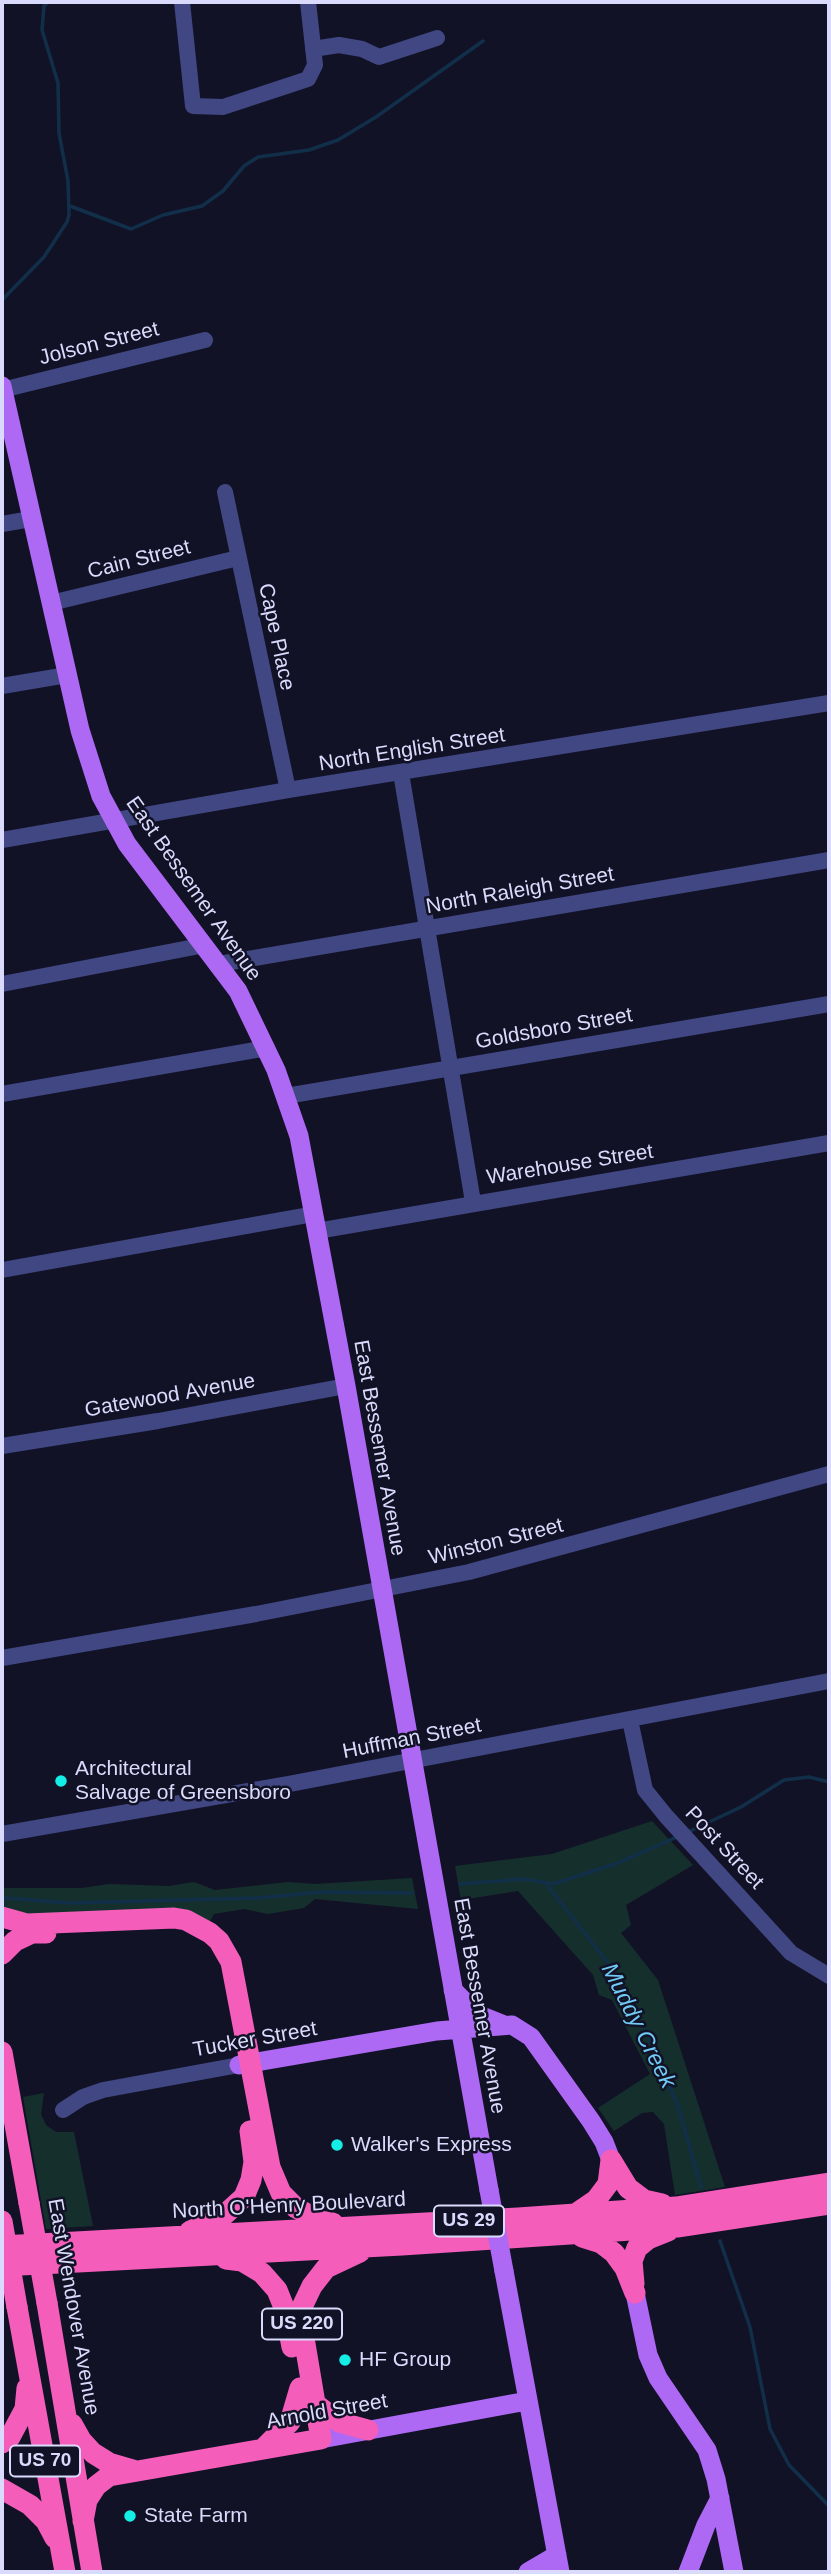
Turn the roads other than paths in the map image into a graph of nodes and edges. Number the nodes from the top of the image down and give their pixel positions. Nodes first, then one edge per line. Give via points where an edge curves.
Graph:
1 (182, 2) edge
2 (308, 2) edge
3 (437, 38) dead end
4 (313, 49) junction
5 (205, 340) dead end
6 (2, 388) edge
7 (225, 492) dead end
8 (31, 519) junction
9 (2, 524) edge
10 (238, 558) junction
11 (51, 603) junction
12 (67, 675) junction
13 (2, 686) edge
14 (829, 703) edge
15 (401, 773) junction
16 (288, 790) junction
17 (114, 821) junction
18 (2, 840) edge
19 (829, 860) edge
20 (427, 929) junction
21 (205, 945) junction
22 (219, 964) junction
23 (2, 984) edge
24 (829, 1004) edge
25 (267, 1048) junction
26 (450, 1069) junction
27 (2, 1094) edge
28 (286, 1096) junction
29 (829, 1143) edge
30 (473, 1202) junction
31 (315, 1222) junction
32 (2, 1270) edge
33 (346, 1386) junction
34 (2, 1446) edge
35 (829, 1474) edge
36 (381, 1590) junction
37 (2, 1658) edge
38 (829, 1681) edge
39 (630, 1720) junction
40 (413, 1760) junction
41 (2, 1834) edge
42 (2, 1917) edge
43 (2, 1954) edge
44 (829, 1976) edge
45 (453, 1990) junction
46 (503, 2025) junction
47 (460, 2031) junction
48 (2, 2052) edge
49 (245, 2065) junction
50 (63, 2110) dead end
51 (611, 2160) junction
52 (829, 2183) edge
53 (829, 2204) edge
54 (677, 2217) junction
55 (2, 2221) edge
56 (574, 2224) junction
57 (363, 2227) junction
58 (161, 2238) junction
59 (2, 2246) edge
60 (374, 2246) junction
61 (203, 2255) junction
62 (2, 2266) edge
63 (635, 2293) junction
64 (29, 2372) junction
65 (306, 2395) junction
66 (527, 2401) junction
67 (67, 2415) junction
68 (368, 2430) junction
69 (316, 2440) junction
70 (2, 2443) edge
71 (263, 2449) junction
72 (135, 2471) junction
73 (2, 2489) edge
74 (720, 2498) junction
75 (83, 2521) junction
76 (64, 2562) edge
77 (559, 2564) edge
78 (92, 2572) edge
79 (528, 2572) edge
80 (688, 2572) edge
81 (734, 2572) edge

1 - 4 street via 193,106 223,107 308,79 315,65
2 - 4 street
3 - 4 street via 379,57 339,45
5 - 6 street, Jolson Street
6 - 8 main road, East Bessemer Avenue
7 - 10 street, Cape Place
8 - 9 street
8 - 11 main road, East Bessemer Avenue
10 - 11 street, Cain Street
10 - 16 street, Cape Place
11 - 12 main road, East Bessemer Avenue
12 - 13 street
12 - 17 main road, East Bessemer Avenue via 92,774
14 - 15 street, North English Street
15 - 16 street, North English Street
15 - 20 street
16 - 17 street, North English Street
17 - 18 street, North English Street
17 - 21 main road, East Bessemer Avenue
19 - 20 street, North Raleigh Street
20 - 22 street, North Raleigh Street
20 - 26 street
21 - 22 main road, East Bessemer Avenue
21 - 23 street
22 - 25 main road, East Bessemer Avenue
24 - 26 street, Goldsboro Street
25 - 27 street
25 - 28 main road, East Bessemer Avenue
26 - 28 street, Goldsboro Street
26 - 30 street
28 - 31 main road, East Bessemer Avenue via 299,1136
29 - 30 street, Warehouse Street
30 - 31 street, Warehouse Street
31 - 32 street, Warehouse Street
31 - 33 main road, East Bessemer Avenue
33 - 34 street, Gatewood Avenue
33 - 36 main road, East Bessemer Avenue
35 - 36 street, Winston Street via 506,1563
36 - 37 street, Winston Street
36 - 40 main road, East Bessemer Avenue
38 - 39 street, Huffman Street
39 - 40 street, Huffman Street
39 - 44 street, Post Street via 645,1790 791,1952
40 - 41 street, Huffman Street
40 - 45 main road, East Bessemer Avenue
42 - 49 highway via 27,1924 174,1919 198,1926 219,1941 231,1962
43 - 49 highway via 32,1933 176,1930 190,1934 209,1947 220,1963
45 - 46 main road via 477,2014
45 - 47 main road, East Bessemer Avenue
46 - 47 main road, Tucker Street
46 - 51 main road via 519,2028 531,2037 591,2121
47 - 49 main road, Tucker Street via 437,2031
47 - 66 main road, East Bessemer Avenue, bridge
48 - 67 highway, East Wendover Avenue / US 70, bridge
49 - 50 street, Tucker Street via 103,2090
49 - 57 highway via 270,2167 281,2193 296,2208 321,2221
49 - 58 highway via 254,2162 248,2189 222,2217 195,2230
51 - 54 highway via 628,2188
51 - 56 highway via 608,2184
52 - 54 highway, North O'Henry Boulevard / US 29
53 - 54 highway, North O'Henry Boulevard / US 29
54 - 56 highway, North O'Henry Boulevard / US 29
54 - 63 highway via 638,2248 632,2261
55 - 64 highway, US 70, bridge
56 - 57 highway, North O'Henry Boulevard / US 29
56 - 60 highway, North O'Henry Boulevard / US 29
56 - 63 highway via 614,2253
57 - 58 highway, North O'Henry Boulevard / US 29
58 - 59 highway, North O'Henry Boulevard / US 29
60 - 61 highway, North O'Henry Boulevard / US 29
60 - 65 highway, US 220 via 326,2268 302,2307
61 - 62 highway, North O'Henry Boulevard / US 29
61 - 65 highway via 242,2261 262,2273 277,2290
63 - 74 main road via 648,2355 658,2378 707,2451
64 - 70 highway via 25,2409
64 - 76 highway, US 70
65 - 68 highway via 339,2421
65 - 69 highway, US 220
65 - 71 highway via 290,2422
66 - 68 main road, Arnold Street
66 - 77 main road, East Bessemer Avenue
67 - 72 highway via 93,2453
67 - 75 highway, East Wendover Avenue / US 70
68 - 69 main road, Arnold Street
69 - 71 highway, Arnold Street
71 - 72 highway, Arnold Street
72 - 75 highway, Arnold Street via 109,2476 96,2486
73 - 76 highway via 30,2505 46,2521
74 - 80 main road
74 - 81 main road
75 - 78 highway, East Wendover Avenue / US 70
77 - 79 main road

